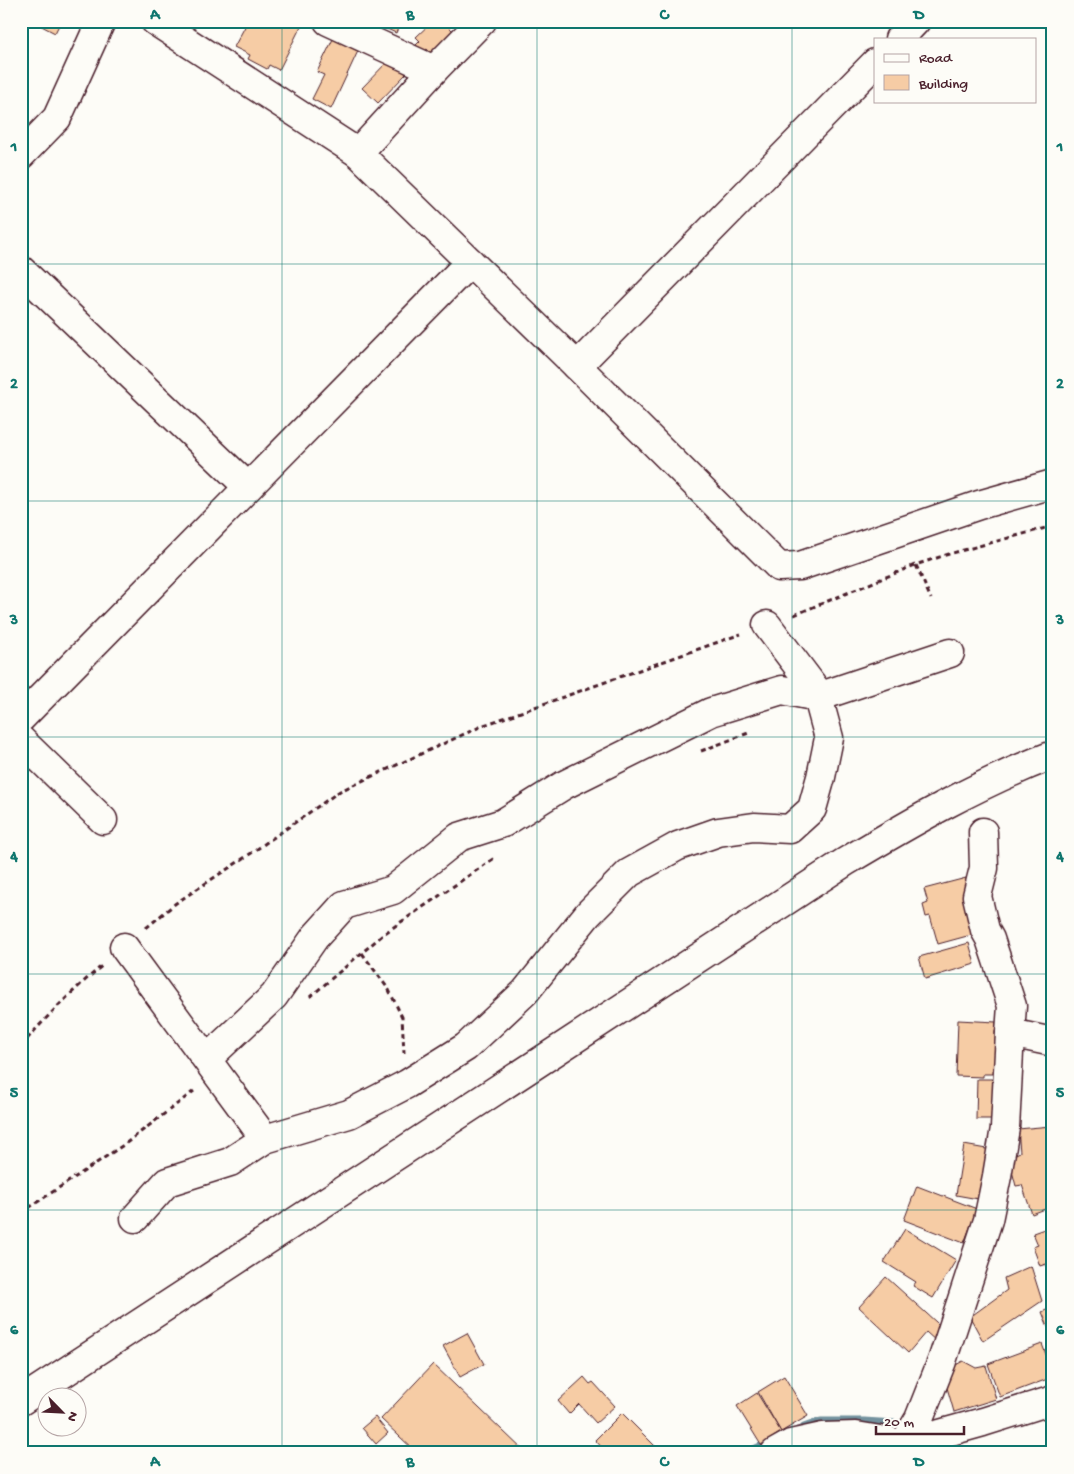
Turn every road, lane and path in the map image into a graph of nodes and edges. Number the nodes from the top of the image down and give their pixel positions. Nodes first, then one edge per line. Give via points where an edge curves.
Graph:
1 (100, 21) edge
2 (155, 21) edge
3 (328, 21) edge
4 (482, 21) edge
5 (916, 21) edge
6 (900, 38) edge
7 (874, 64) edge
8 (434, 70) junction
9 (358, 153) junction
10 (21, 155) edge
11 (470, 262) junction
12 (21, 270) edge
13 (577, 366) junction
14 (1053, 484) edge
15 (248, 487) junction
16 (1053, 526) edge
17 (916, 565) junction
18 (931, 599) dead end
19 (767, 625) junction
20 (950, 653) dead end
21 (818, 697) junction
22 (21, 718) edge
23 (758, 730) dead end
24 (21, 740) edge
25 (695, 754) dead end
26 (1053, 754) edge
27 (103, 820) dead end
28 (984, 832) dead end
29 (496, 857) dead end
30 (124, 947) junction
31 (362, 953) junction
32 (310, 998) dead end
33 (1010, 1033) junction
34 (1053, 1042) edge
35 (21, 1046) edge
36 (212, 1066) junction
37 (407, 1084) junction
38 (265, 1139) junction
39 (21, 1213) edge
40 (135, 1218) dead end
41 (1053, 1400) edge
42 (21, 1401) edge
43 (903, 1448) edge
44 (775, 1453) edge

1 - 10 street via 57,118
2 - 9 street
3 - 8 street
4 - 8 street
5 - 6 street
7 - 13 street
8 - 9 street
9 - 11 street
11 - 13 street
11 - 15 street
12 - 15 street
13 - 14 street via 779,567 800,566 979,505
15 - 22 street
16 - 17 path
17 - 18 path
17 - 19 path
19 - 21 street
19 - 30 path via 484,725 340,791 176,903
20 - 21 street
21 - 36 street via 782,690 711,712 564,785 503,822 459,837 393,890 344,904 315,937 274,996
21 - 37 street via 829,738 821,776 812,808 790,829 754,827 718,832 678,846 629,872 588,914 526,992 466,1047
23 - 25 path
24 - 27 street
26 - 42 street via 929,812 845,862
28 - 33 street via 984,868 977,896 985,930 1012,1006
29 - 31 path via 385,933
30 - 35 path via 88,978
30 - 36 street
31 - 32 path
31 - 37 path via 389,990 402,1017
33 - 34 street
33 - 43 street via 1004,1128 988,1220 942,1361 919,1419
36 - 38 street
36 - 39 path via 125,1144
37 - 38 street via 349,1114
38 - 40 street via 230,1162 167,1182
41 - 43 street
43 - 44 street via 856,1436 823,1437 791,1444

